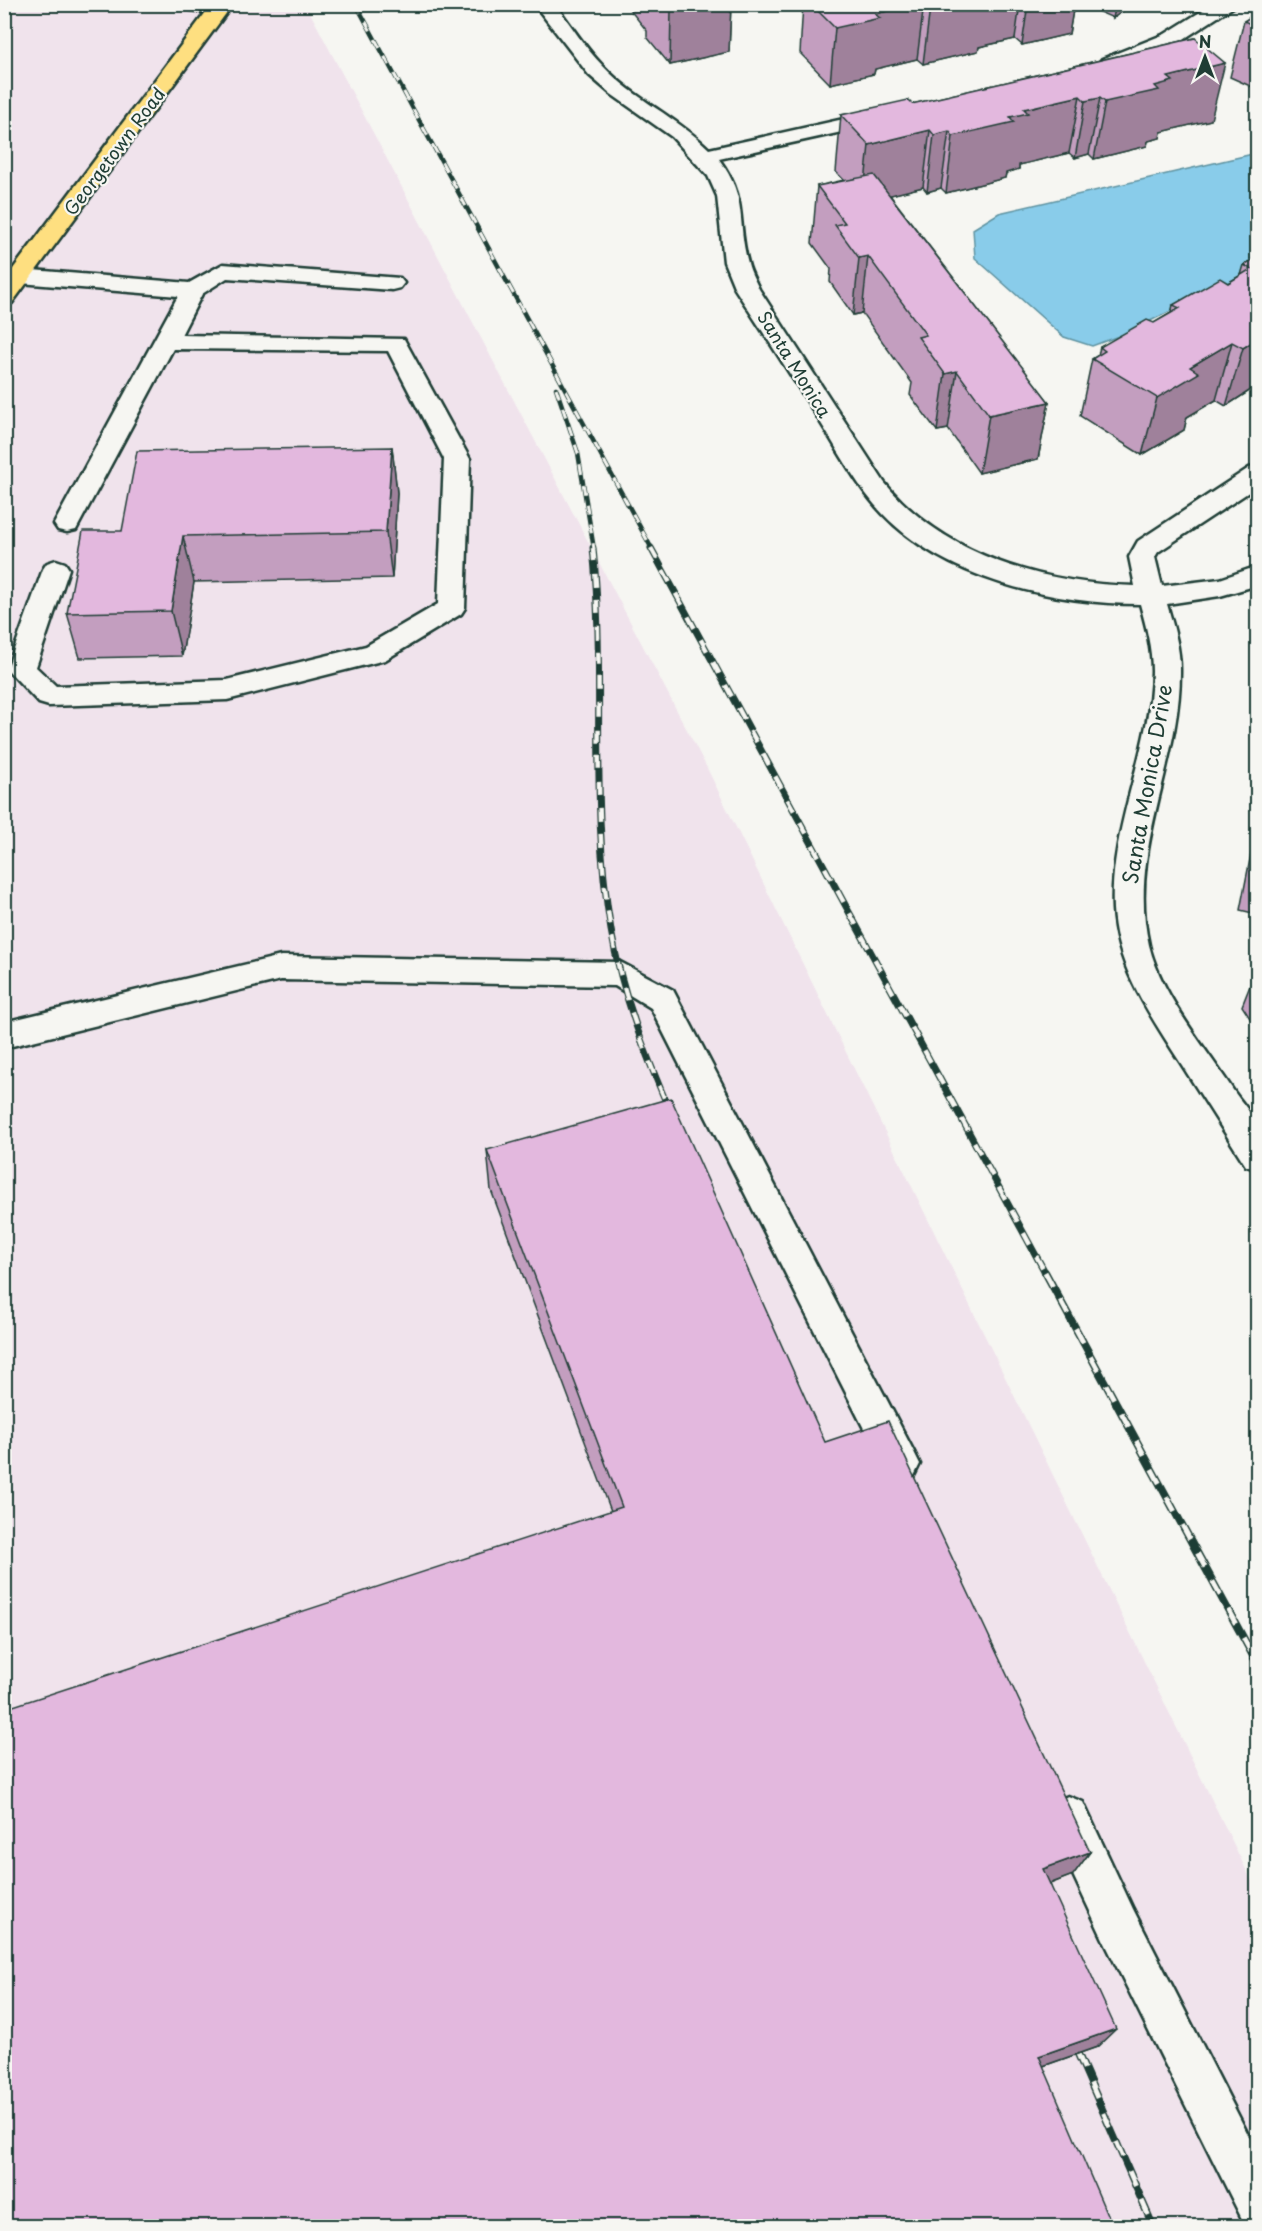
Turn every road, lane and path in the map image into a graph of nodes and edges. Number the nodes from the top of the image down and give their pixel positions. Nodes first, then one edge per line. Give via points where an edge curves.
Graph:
1 (188, 4) edge
2 (544, 4) edge
3 (1228, 4) edge
4 (221, 7) edge
5 (1092, 68) edge
6 (900, 112) edge
7 (705, 156) junction
8 (20, 276) junction
9 (392, 283) dead end
10 (193, 290) junction
11 (4, 298) edge
12 (164, 342) junction
13 (1257, 474) edge
14 (67, 524) dead end
15 (56, 569) dead end
16 (1257, 575) edge
17 (1151, 594) junction
18 (4, 1035) edge
19 (1257, 1156) edge
20 (916, 1494) edge
21 (1052, 1784) edge
22 (1257, 2203) edge

1 - 4 street
2 - 7 street, Santa Monica via 596,71 680,132
3 - 5 street via 1172,38
4 - 8 main road, Georgetown Road
6 - 7 street
7 - 17 street, Santa Monica via 728,196 736,262 747,289 874,489 889,506 941,546 997,571 1055,587
8 - 10 street
8 - 11 main road, Georgetown Road
9 - 10 street via 223,271
10 - 12 street
12 - 14 street
12 - 15 street via 396,345 457,459 451,608 375,653 227,690 49,696 21,669
13 - 17 street, Santa Monica Drive via 1147,547 1142,558
16 - 17 street, Santa Monica via 1221,586
17 - 19 street, Santa Monica Drive via 1165,651 1164,694 1129,864 1129,921 1134,947 1156,999
18 - 20 street via 281,968 620,974 662,999
21 - 22 street

